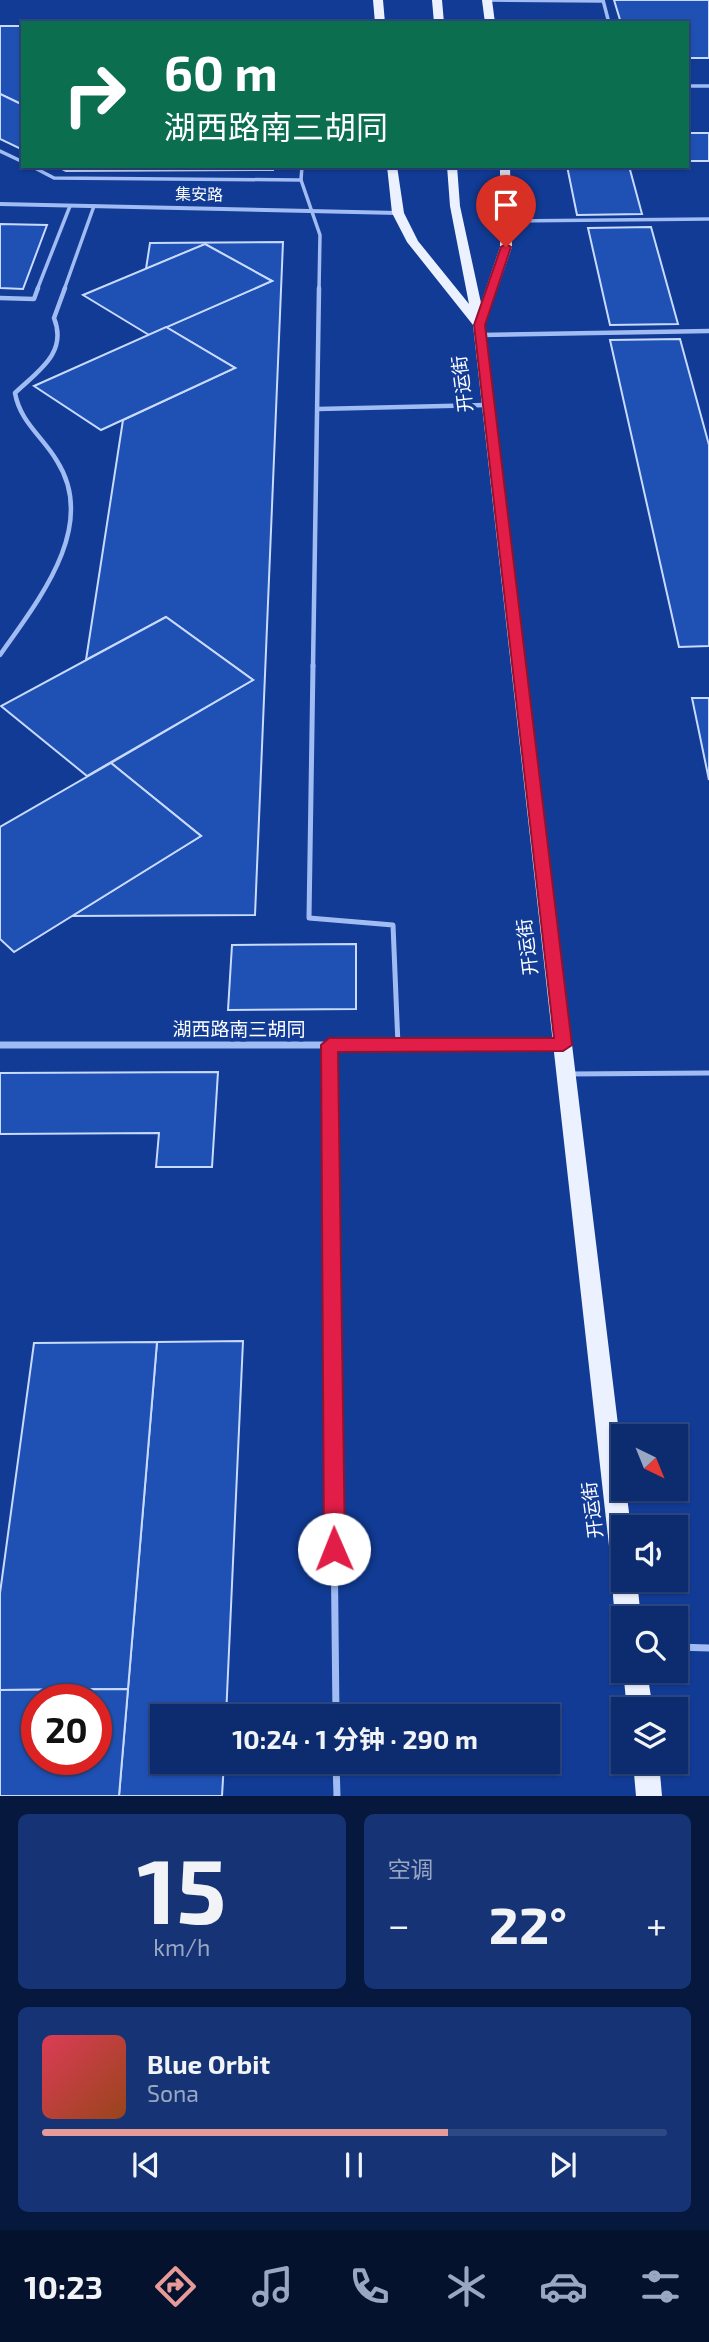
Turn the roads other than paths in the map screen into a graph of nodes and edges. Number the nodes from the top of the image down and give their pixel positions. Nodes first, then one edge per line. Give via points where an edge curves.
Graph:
1 (378, 0) edge
2 (438, 0) edge
3 (487, 0) edge
4 (603, 1) edge
5 (380, 21) edge
6 (439, 21) edge
7 (490, 21) edge
8 (608, 21) edge
9 (689, 86) edge
10 (709, 86) edge
11 (0, 151) edge
12 (21, 161) edge
13 (35, 168) edge
14 (302, 168) edge
15 (392, 168) edge
16 (452, 168) edge
17 (505, 168) edge
18 (301, 180) junction
19 (0, 204) edge
20 (70, 205) junction
21 (94, 206) junction
22 (310, 211) junction
23 (398, 213) junction
24 (709, 219) edge
25 (506, 221) junction
26 (0, 298) edge
27 (480, 330) junction
28 (709, 331) edge
29 (489, 405) junction
30 (318, 409) junction
31 (0, 655) edge
32 (0, 1045) edge
33 (329, 1045) junction
34 (398, 1045) junction
35 (563, 1045) junction
36 (709, 1073) edge
37 (567, 1074) junction
38 (617, 1515) edge
39 (688, 1647) edge
40 (709, 1648) edge
41 (336, 1704) edge
42 (337, 1774) edge
43 (647, 1774) edge
44 (337, 1796) edge
45 (649, 1796) edge

1 - 5 main road
2 - 6 main road
3 - 4 lane
3 - 7 main road
4 - 8 lane
9 - 10 lane
11 - 12 lane
13 - 18 lane via 54,178
14 - 18 lane
15 - 23 main road
16 - 27 main road, 开运街 via 455,206
17 - 25 main road, 开运街
18 - 22 lane
19 - 20 street, 集安路
20 - 21 street, 集安路
20 - 26 lane via 34,299
21 - 22 street, 集安路
21 - 31 lane via 54,318 60,330 58,348 49,363 15,393 16,406 62,466 74,503 67,545
22 - 23 street, 集安路
22 - 30 lane via 320,235
23 - 27 main road via 413,242
24 - 25 lane
25 - 27 main road, 开运街 via 506,247
27 - 28 lane
27 - 29 main road, 开运街
29 - 30 lane
29 - 35 main road, 开运街
30 - 34 lane via 309,918 393,925
32 - 33 street, 湖西路南三胡同
33 - 34 street, 湖西路南三胡同
33 - 41 lane
34 - 35 street, 湖西路南三胡同
35 - 37 main road, 开运街
36 - 37 lane
37 - 38 main road, 开运街
39 - 40 lane
42 - 44 lane
43 - 45 main road

